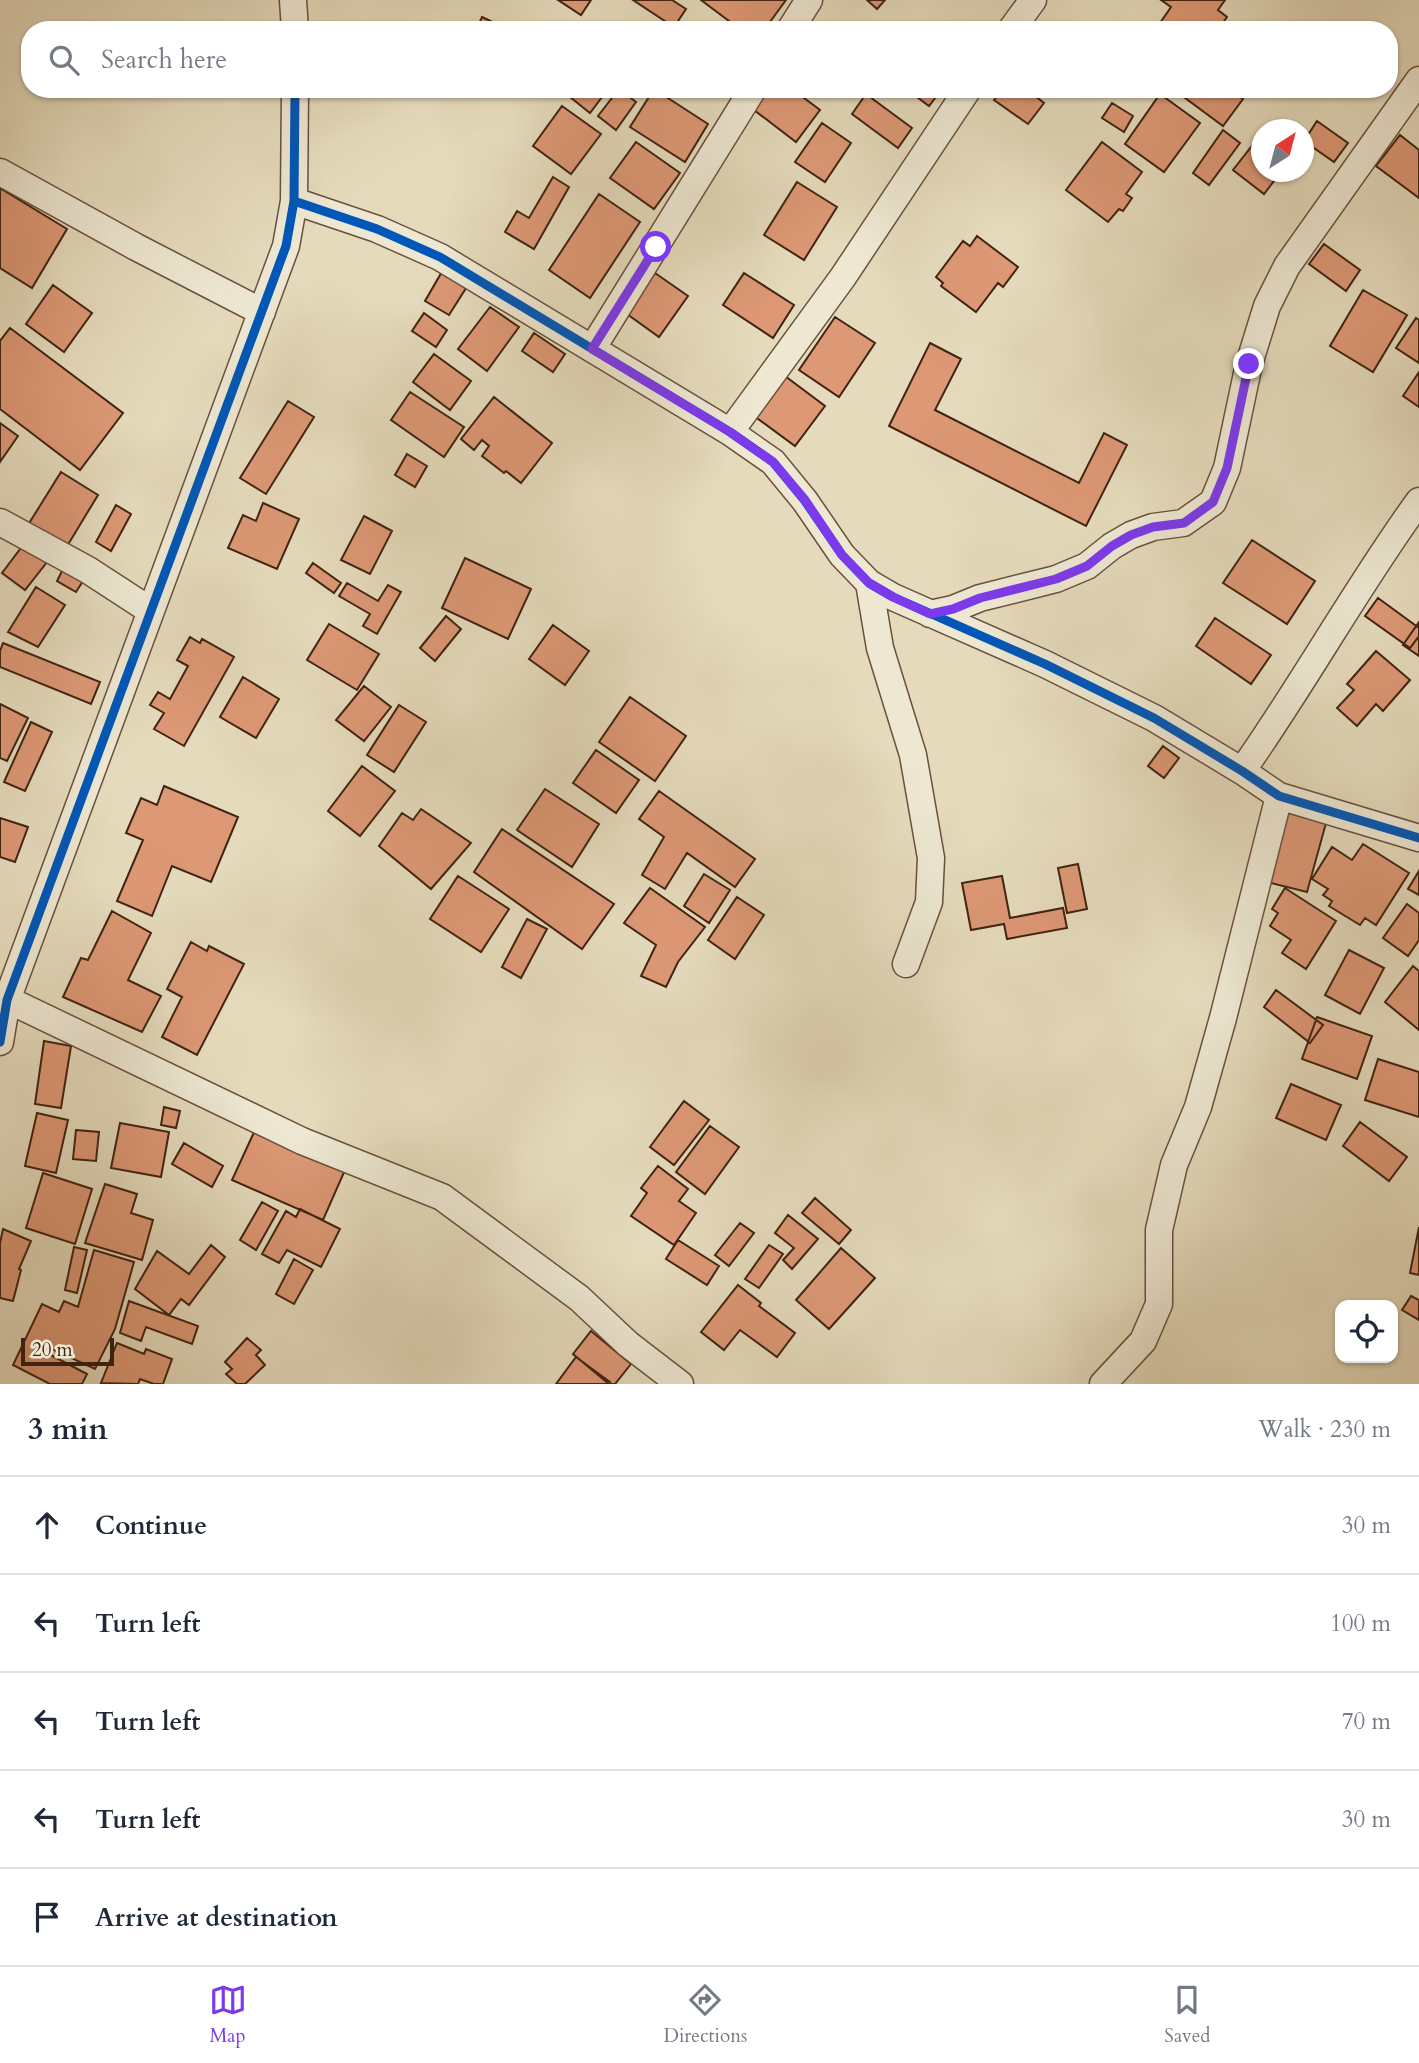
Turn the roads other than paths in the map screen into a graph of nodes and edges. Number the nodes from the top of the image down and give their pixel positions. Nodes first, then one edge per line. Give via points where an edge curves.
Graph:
1 (293, 0) edge
2 (809, 0) edge
3 (1033, 0) edge
4 (294, 21) edge
5 (796, 21) edge
6 (1018, 21) edge
7 (1419, 80) edge
8 (295, 98) edge
9 (747, 98) edge
10 (962, 98) edge
11 (0, 172) edge
12 (293, 201) junction
13 (262, 312) junction
14 (592, 349) junction
15 (730, 432) junction
16 (1419, 501) edge
17 (0, 522) edge
18 (869, 583) junction
19 (151, 611) junction
20 (930, 614) junction
21 (1242, 771) junction
22 (1279, 796) junction
23 (1419, 838) edge
24 (906, 964) dead end
25 (4, 998) edge
26 (0, 1042) edge
27 (680, 1384) edge
28 (1103, 1384) edge

1 - 4 street
2 - 5 street
3 - 6 street
7 - 20 street via 1287,266 1267,306 1227,468 1213,502 1184,523 1131,535 1087,566 1056,579
8 - 12 street
9 - 14 street
10 - 15 street via 843,278
11 - 13 street
12 - 13 street via 286,246
12 - 14 street via 377,229 440,257
13 - 19 street
14 - 15 street
15 - 18 street via 773,462 842,555
16 - 21 street
17 - 19 street
18 - 20 street
18 - 24 street via 880,648 912,755 931,858 929,902
19 - 25 street
20 - 21 street via 1045,664 1154,719
21 - 22 street
22 - 23 street
22 - 28 street via 1198,1107 1171,1178 1159,1230 1159,1304 1143,1341
25 - 26 street
25 - 27 street via 302,1141 442,1197 579,1298 628,1345

